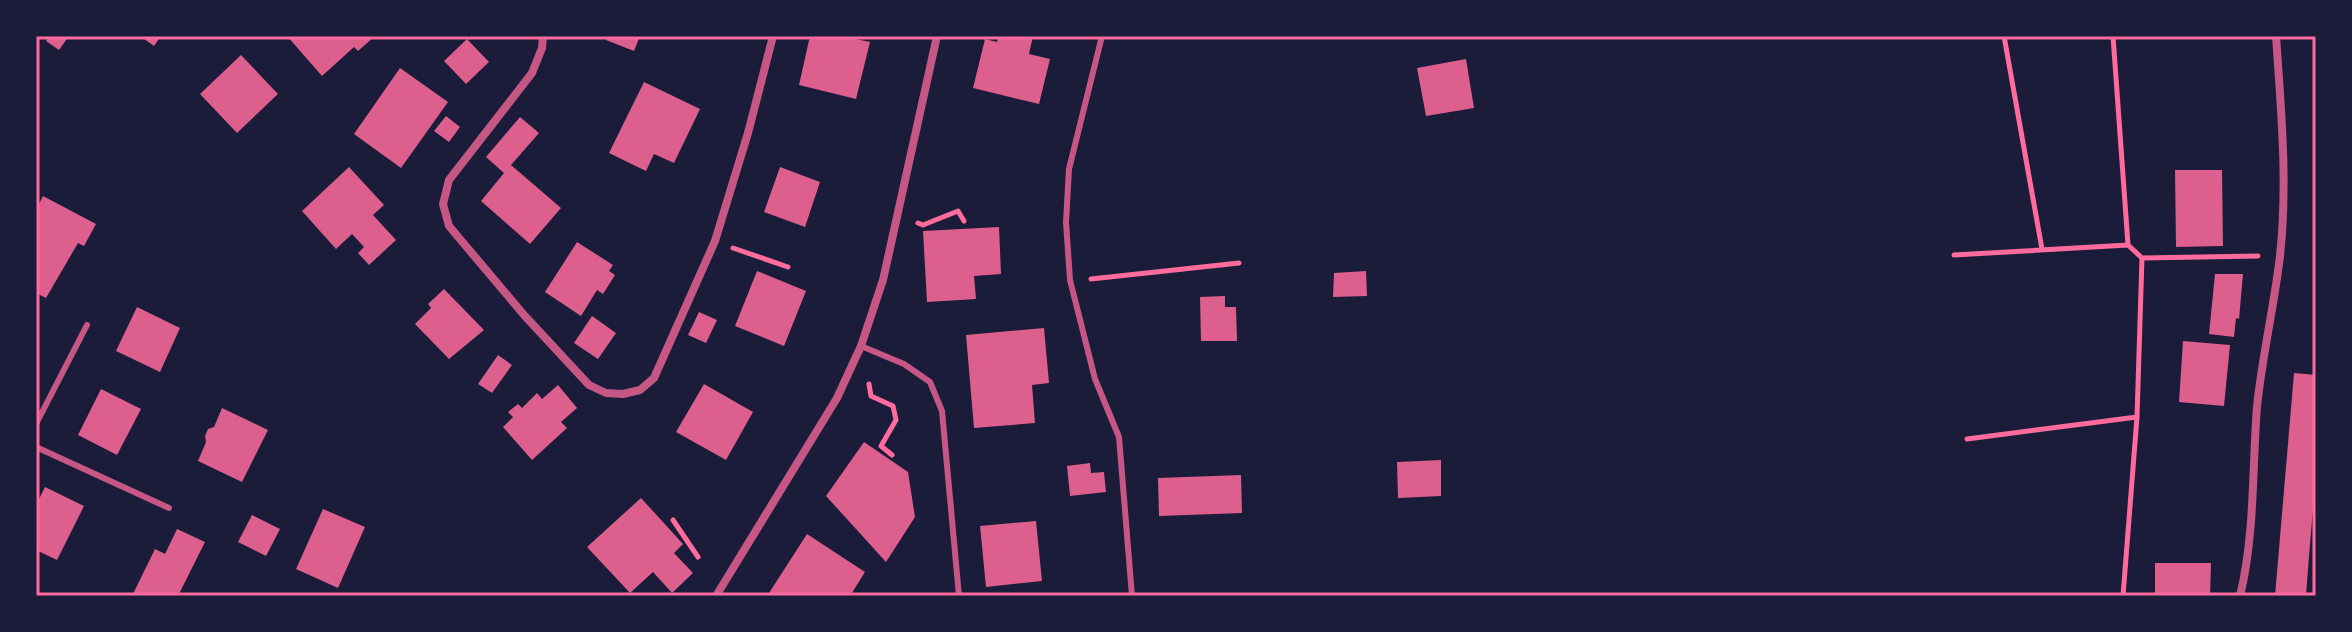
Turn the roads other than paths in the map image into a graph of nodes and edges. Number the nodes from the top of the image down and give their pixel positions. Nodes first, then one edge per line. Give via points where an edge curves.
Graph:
1 (543, 36) edge
2 (773, 36) edge
3 (937, 36) edge
4 (1102, 36) edge
5 (2276, 36) edge
6 (87, 325) dead end
7 (861, 346) junction
8 (36, 424) edge
9 (36, 447) edge
10 (169, 508) dead end
11 (716, 596) edge
12 (959, 596) edge
13 (1132, 596) edge
14 (2240, 596) edge

1 - 2 street via 532,73 449,180 443,204 449,226 589,385 623,394 640,390 654,378 715,241
3 - 7 street via 883,280
4 - 13 lane via 1069,169 1066,222 1070,280 1095,379 1119,437
5 - 14 street via 2284,205 2257,406 2249,559
6 - 8 lane
7 - 11 street via 837,398
7 - 12 lane via 930,382 942,411
9 - 10 lane

